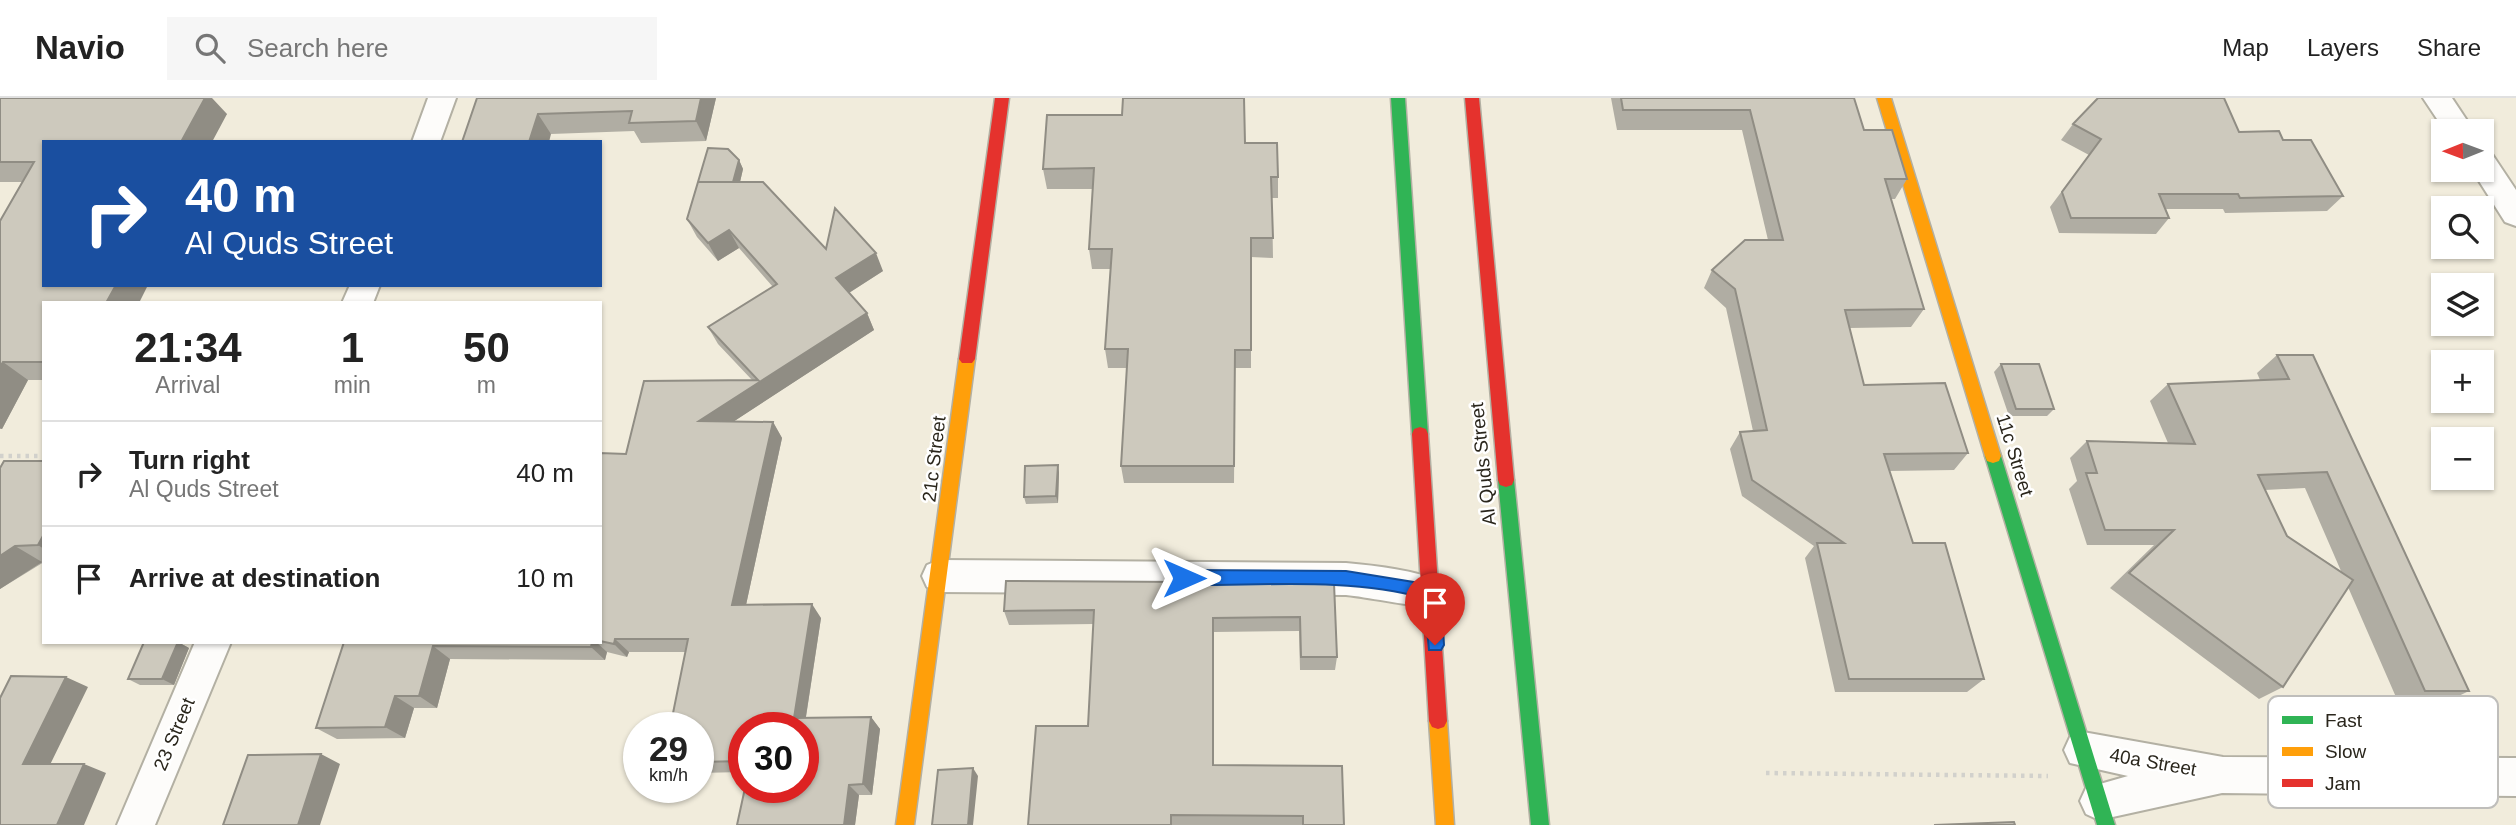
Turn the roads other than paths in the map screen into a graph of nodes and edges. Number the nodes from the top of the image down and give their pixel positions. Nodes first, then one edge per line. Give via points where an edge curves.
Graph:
1 (1002, 98) edge
2 (1398, 98) edge
3 (1458, 98) edge
4 (1472, 98) edge
5 (1884, 98) edge
6 (2437, 98) edge
7 (2464, 98) edge
8 (443, 100) edge
9 (2452, 119) edge
10 (2473, 119) edge
11 (427, 140) edge
12 (1476, 167) junction
13 (2494, 179) edge
14 (2516, 214) edge
15 (939, 576) junction
16 (1432, 593) junction
17 (212, 644) edge
18 (2223, 775) junction
19 (2268, 775) edge
20 (2498, 777) edge
21 (2516, 777) edge
22 (2095, 788) edge
23 (136, 825) edge
24 (905, 825) edge
25 (1446, 825) edge
26 (1540, 825) edge

1 - 15 main road, 21c Street
2 - 16 main road
3 - 12 main road
4 - 12 main road, Al Quds Street
5 - 22 main road, 11c Street
6 - 9 street
7 - 10 street
8 - 11 street
12 - 26 main road, Al Quds Street
13 - 14 street
15 - 16 street via 1346,579
15 - 24 main road, 21c Street
16 - 25 main road
17 - 23 street, 23 Street
18 - 19 street, 40a Street
18 - 22 street, 40a Street
18 - 22 street, 40a Street
20 - 21 street, 40a Street

